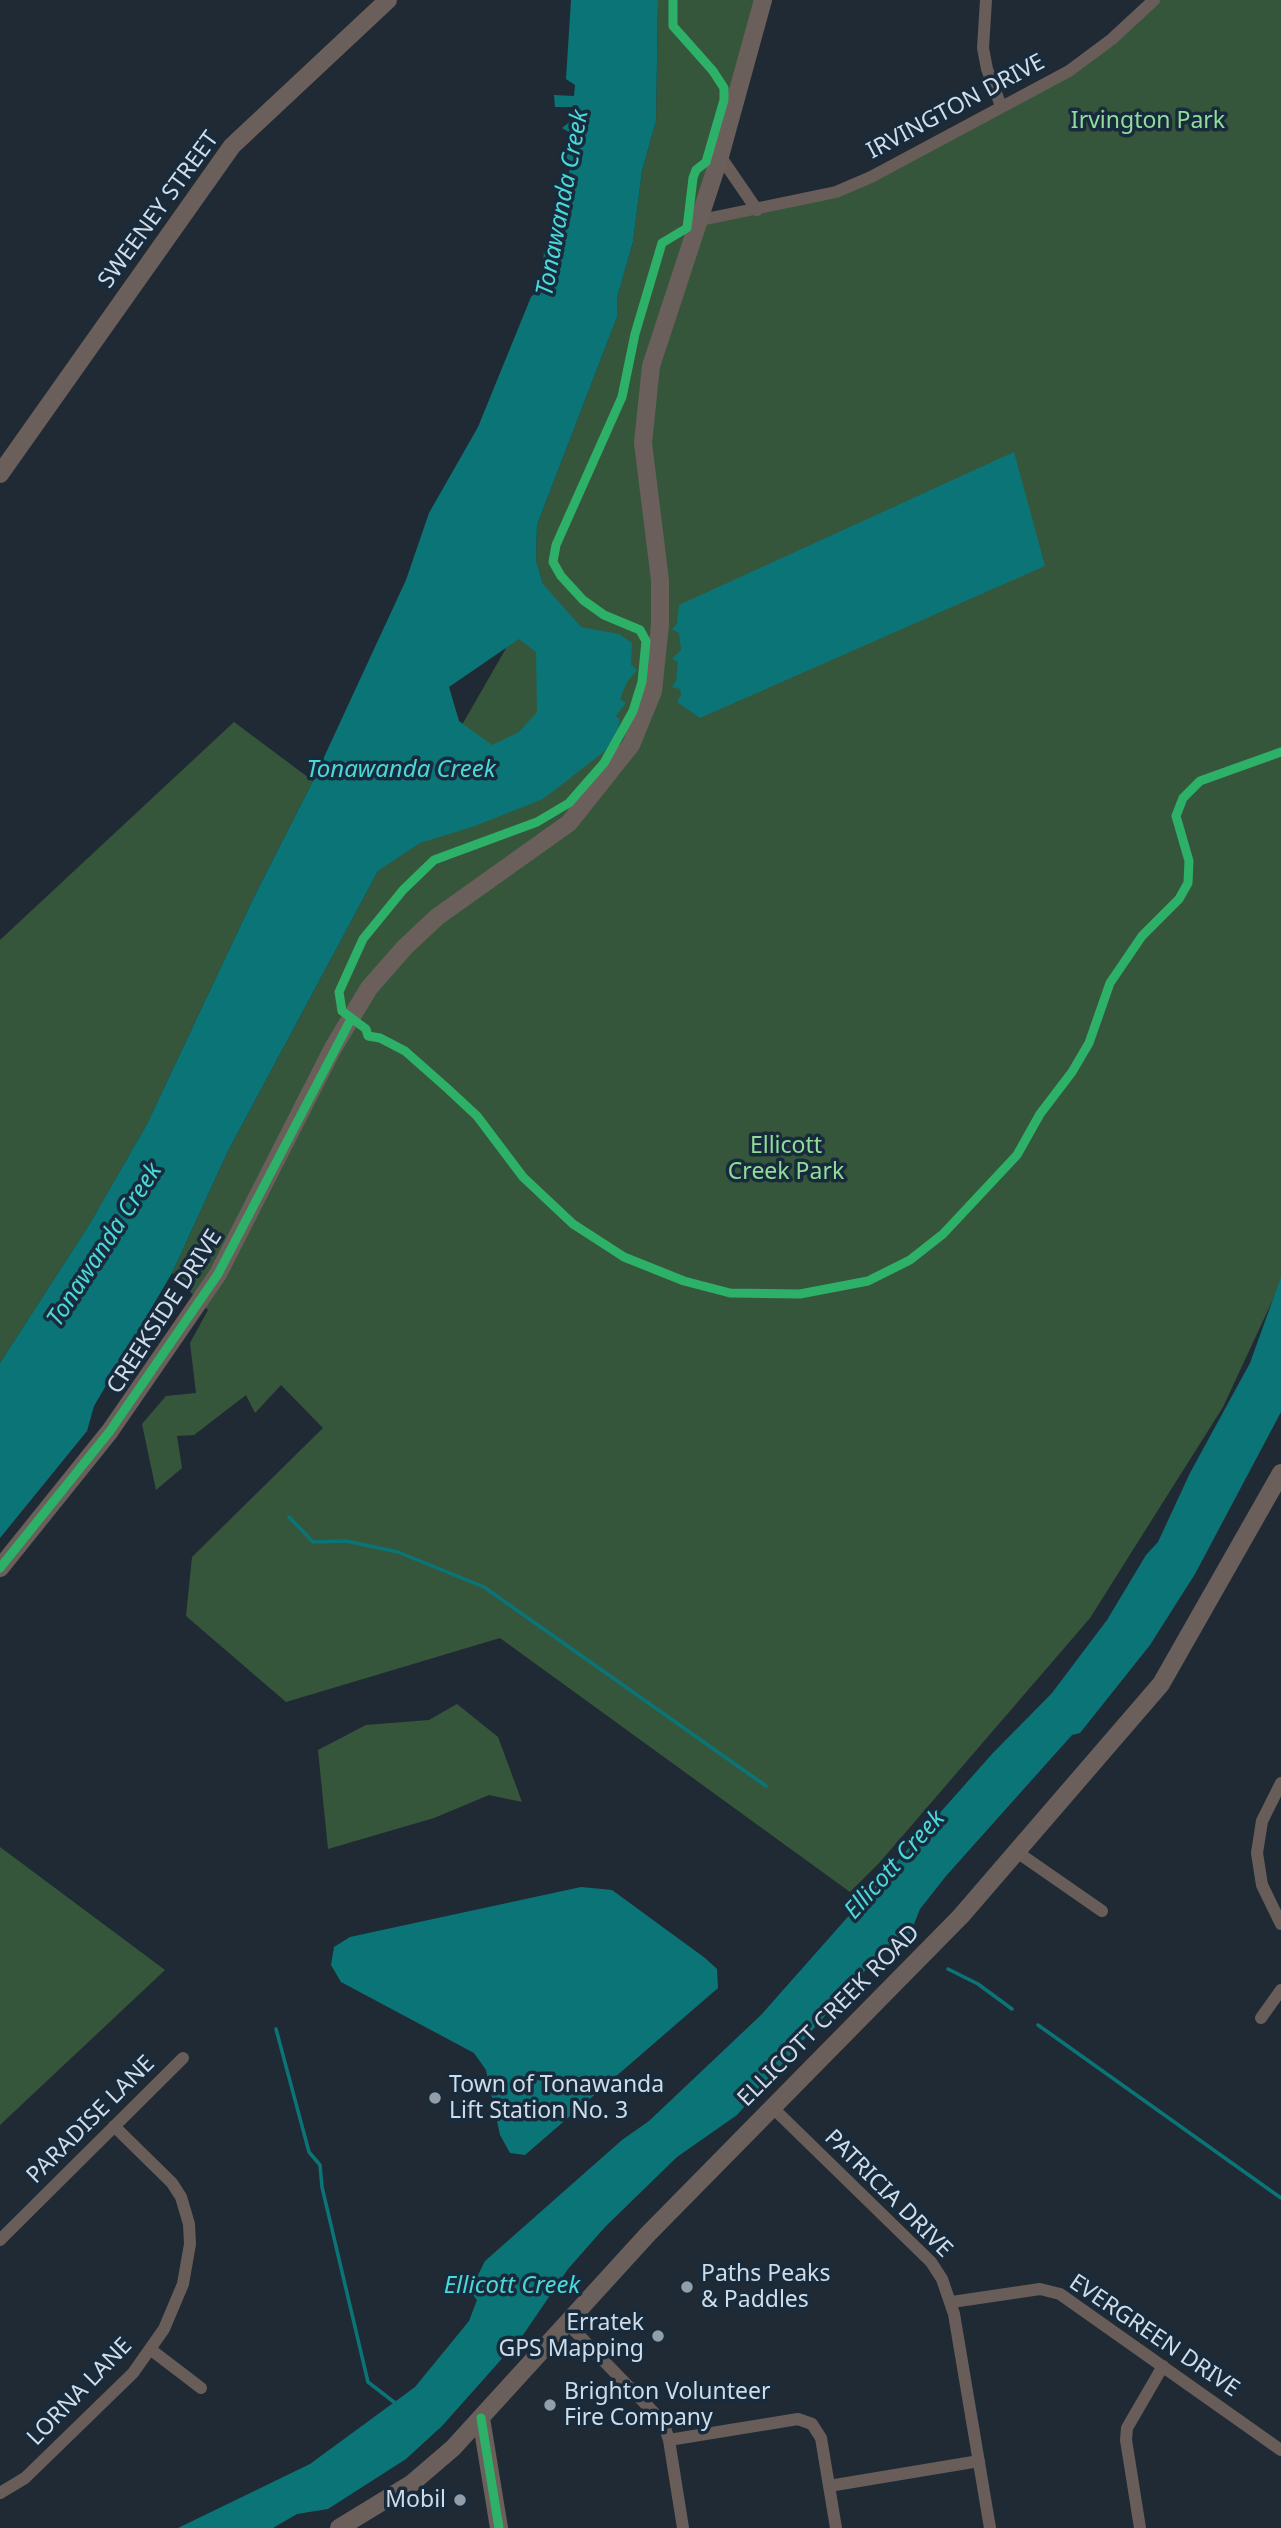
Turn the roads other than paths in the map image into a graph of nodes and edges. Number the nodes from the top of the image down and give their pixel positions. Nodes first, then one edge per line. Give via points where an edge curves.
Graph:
1 (388, 0) edge
2 (764, 0) edge
3 (986, 0) edge
4 (1154, 0) edge
5 (1001, 106) junction
6 (720, 156) junction
7 (757, 209) junction
8 (701, 220) junction
9 (0, 474) edge
10 (1281, 1473) edge
11 (0, 1568) edge
12 (1281, 1783) edge
13 (1017, 1852) junction
14 (1101, 1911) dead end
15 (1281, 1924) edge
16 (1281, 1990) edge
17 (1261, 2018) dead end
18 (183, 2059) dead end
19 (773, 2108) junction
20 (114, 2126) junction
21 (0, 2240) edge
22 (952, 2302) junction
23 (566, 2322) junction
24 (150, 2349) junction
25 (1163, 2366) junction
26 (201, 2388) dead end
27 (481, 2418) junction
28 (669, 2440) junction
29 (1281, 2450) edge
30 (979, 2461) junction
31 (829, 2486) junction
32 (0, 2493) edge
33 (339, 2528) edge
34 (499, 2528) edge
35 (683, 2528) edge
36 (836, 2528) edge
37 (990, 2528) edge
38 (1140, 2528) edge

1 - 9 street, SWEENEY STREET via 232,146
2 - 6 street, CREEKSIDE DRIVE
3 - 5 street via 983,48
4 - 5 street, IRVINGTON DRIVE via 1069,71
5 - 7 street, IRVINGTON DRIVE via 836,192
6 - 7 street
6 - 8 street, CREEKSIDE DRIVE
7 - 8 street, IRVINGTON DRIVE
8 - 11 street, CREEKSIDE DRIVE via 658,336 646,404 643,443 660,580 660,625 653,691 631,745 569,823 437,917 369,988 333,1048 218,1274 110,1431
10 - 13 street, ELLICOTT CREEK ROAD via 1161,1684
12 - 15 street via 1262,1821 1257,1853 1267,1900
13 - 14 street
13 - 19 street, ELLICOTT CREEK ROAD via 900,1980
16 - 17 street
18 - 20 street, PARADISE LANE
19 - 22 street, PATRICIA DRIVE via 931,2263
19 - 23 street, ELLICOTT CREEK ROAD
20 - 21 street, PARADISE LANE
20 - 24 street, LORNA LANE via 172,2183 189,2224 184,2284
22 - 25 street, EVERGREEN DRIVE via 1050,2290
22 - 30 street, PATRICIA DRIVE
23 - 27 street, ELLICOTT CREEK ROAD
23 - 28 street via 656,2410
24 - 26 street
24 - 32 street, LORNA LANE via 133,2373 25,2478
25 - 29 street, EVERGREEN DRIVE
25 - 38 street via 1127,2428
27 - 33 street, ELLICOTT CREEK ROAD via 432,2468
27 - 34 street
28 - 31 street via 805,2421 821,2438
28 - 35 street
30 - 31 street
30 - 37 street, PATRICIA DRIVE
31 - 36 street

